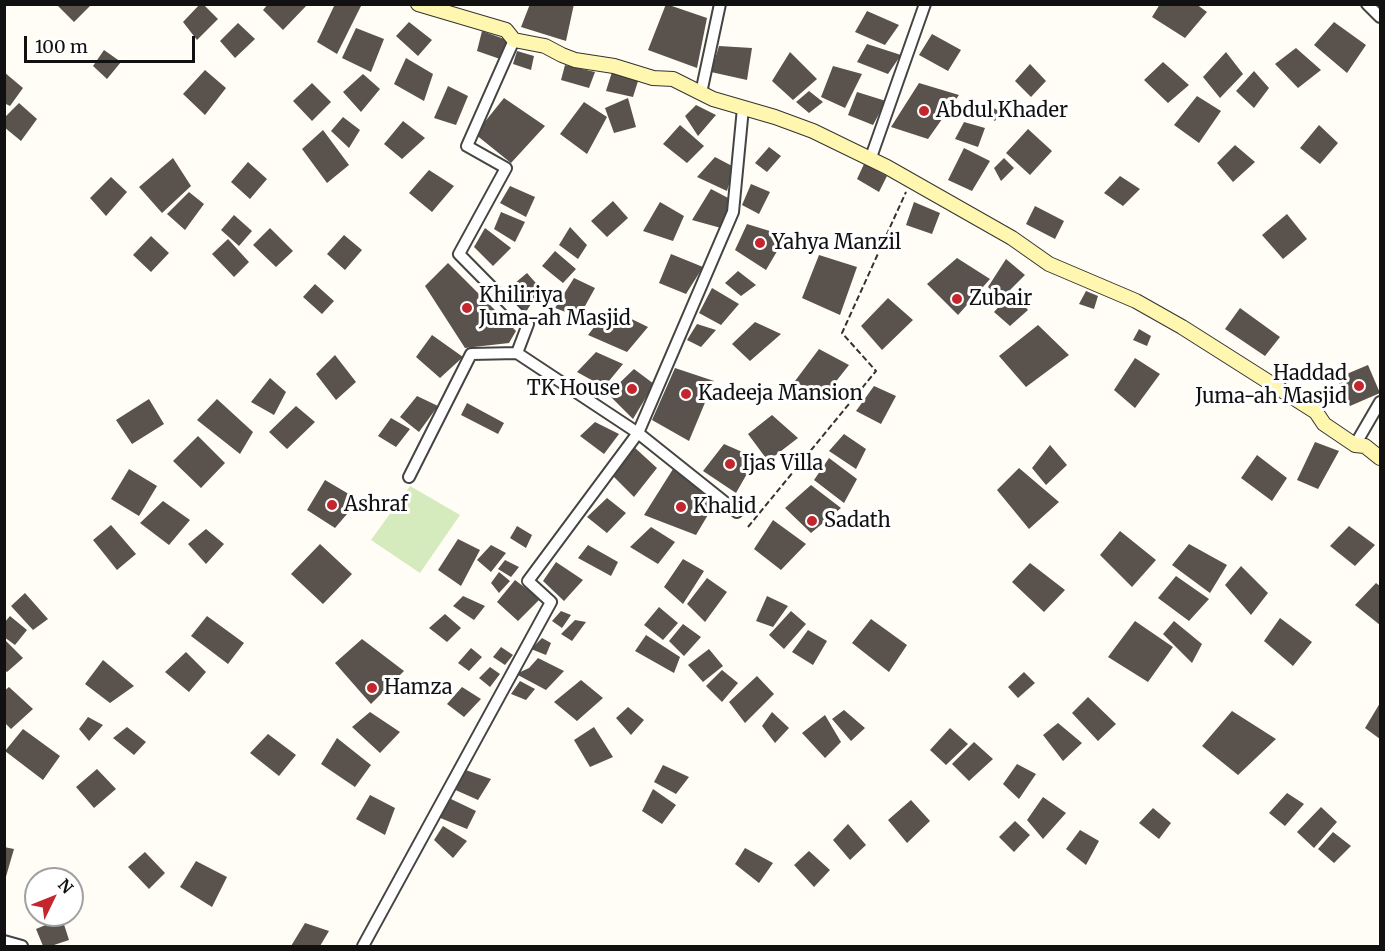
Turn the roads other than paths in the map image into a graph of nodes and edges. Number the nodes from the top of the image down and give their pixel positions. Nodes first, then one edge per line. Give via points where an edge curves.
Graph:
1 (418, 4) edge
2 (720, 4) edge
3 (925, 4) edge
4 (1366, 4) edge
5 (1380, 17) edge
6 (514, 40) junction
7 (701, 93) junction
8 (743, 108) junction
9 (870, 160) junction
10 (517, 353) junction
11 (1380, 402) edge
12 (639, 432) junction
13 (1355, 445) junction
14 (1380, 458) edge
15 (409, 477) dead end
16 (737, 512) dead end
17 (4, 941) edge
18 (22, 946) edge
19 (363, 946) edge

1 - 6 main road via 506,30
2 - 7 street
3 - 9 street
4 - 5 street
6 - 7 main road via 545,46 575,60 673,79
6 - 10 street via 467,146 506,168 459,254 528,324
7 - 8 main road
8 - 9 main road via 813,131
8 - 12 street via 733,212
9 - 13 main road via 1012,238 1049,264 1136,301 1190,332 1316,412 1324,424
10 - 12 street
10 - 15 street via 471,354
11 - 13 street
12 - 16 street
12 - 19 street via 528,581 551,602
13 - 14 main road via 1365,446
17 - 18 street

